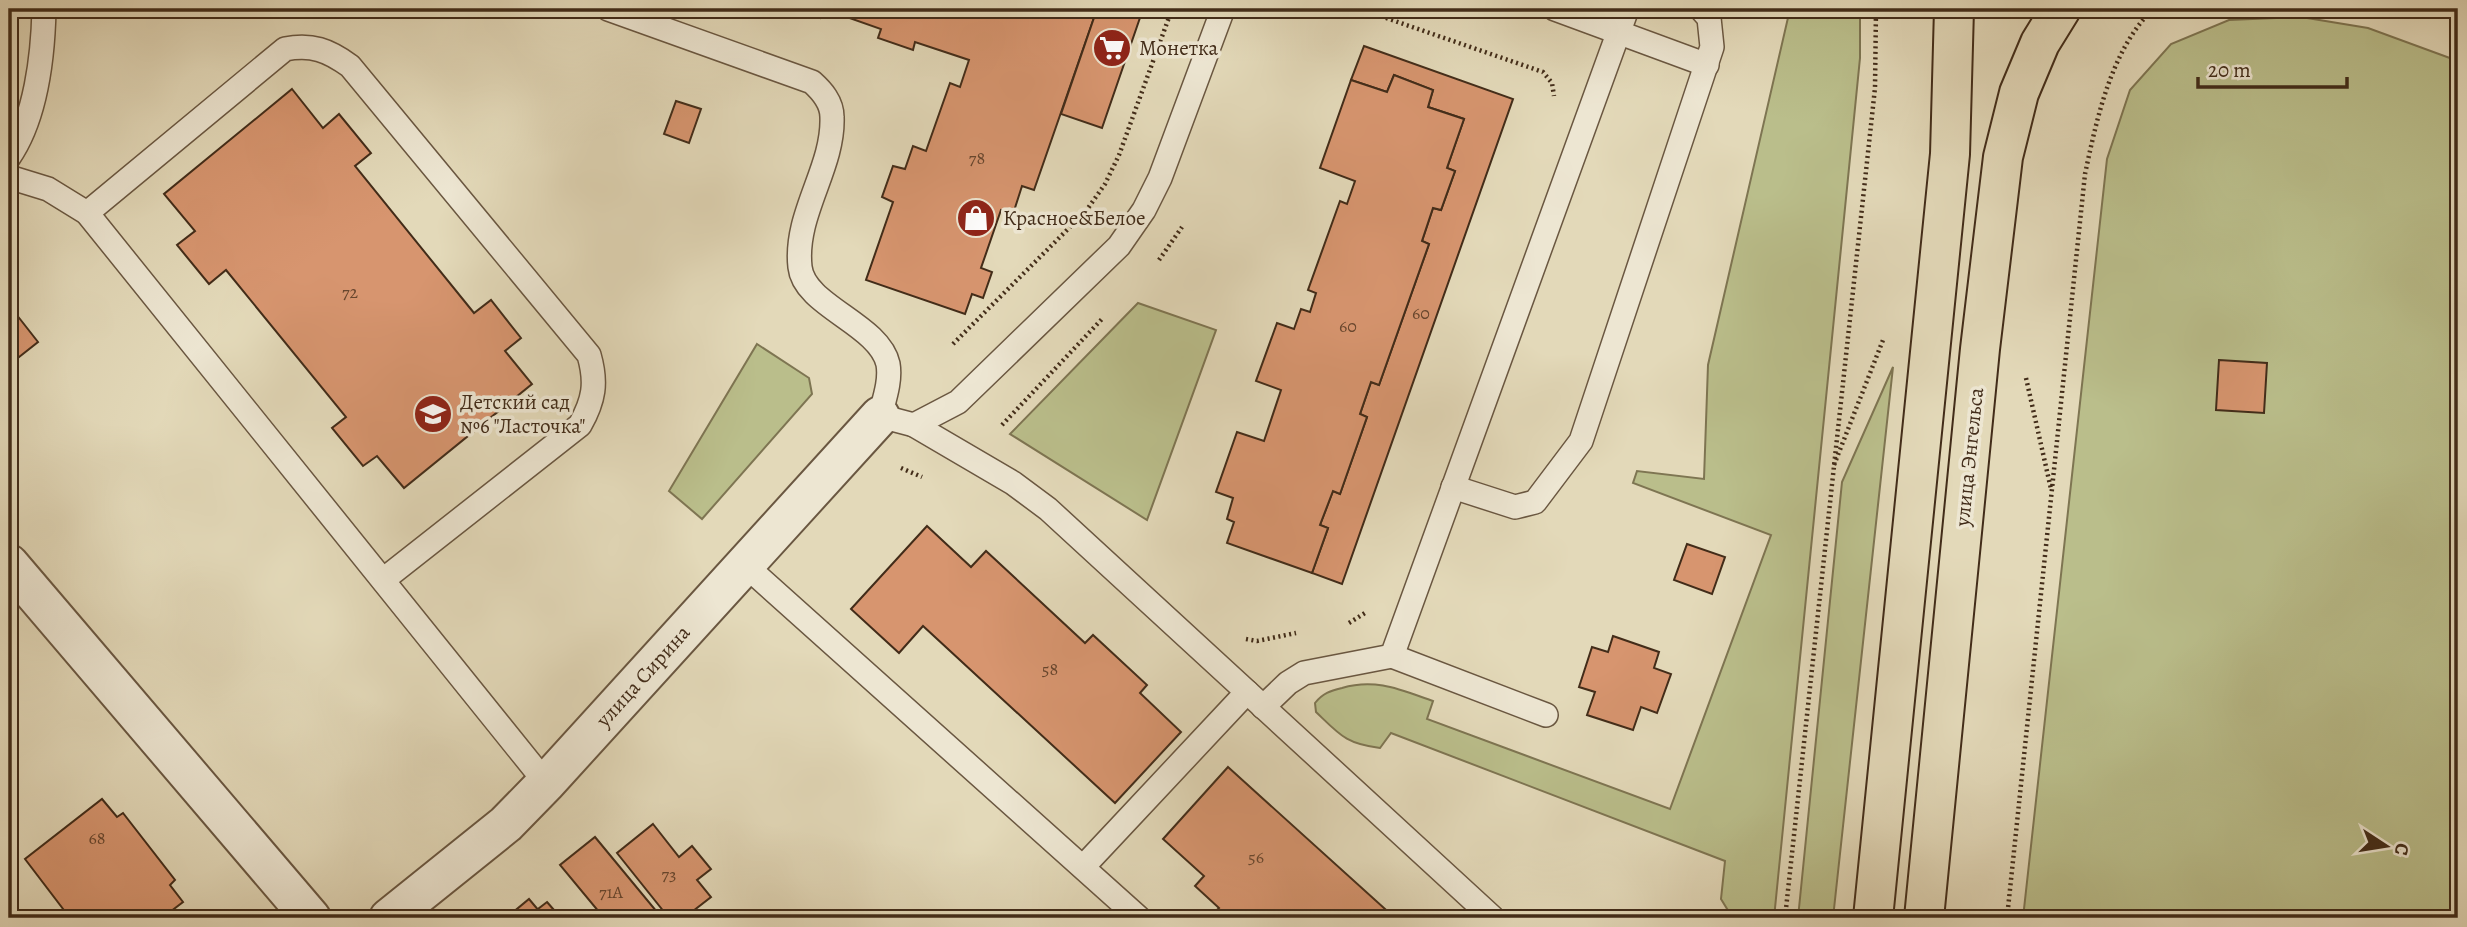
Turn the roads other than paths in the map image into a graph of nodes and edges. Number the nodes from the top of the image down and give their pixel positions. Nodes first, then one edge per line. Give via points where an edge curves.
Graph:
1 (44, 9) edge
2 (608, 9) edge
3 (1223, 9) edge
4 (1555, 9) edge
5 (1627, 9) edge
6 (1702, 9) edge
7 (1954, 9) edge
8 (2061, 9) edge
9 (1617, 33) junction
10 (1707, 65) junction
11 (9, 157) edge
12 (9, 177) edge
13 (87, 213) junction
14 (897, 421) junction
15 (1453, 487) junction
16 (9, 564) edge
17 (745, 565) junction
18 (383, 580) junction
19 (1392, 656) junction
20 (1255, 699) junction
21 (1546, 715) dead end
22 (546, 783) junction
23 (1083, 867) junction
24 (311, 918) edge
25 (389, 918) edge
26 (1139, 918) edge
27 (1493, 918) edge
28 (1873, 918) edge
29 (1924, 918) edge

1 - 11 lane via 44,37 29,111
2 - 14 lane via 812,82 825,94 832,116 830,138 803,225 800,271 810,287 880,347 888,364
3 - 14 lane via 1160,178 1119,246 958,402
4 - 9 lane
5 - 9 lane
6 - 10 lane via 1709,18 1712,47
7 - 28 main road via 1950,154
8 - 29 main road, улица Энгельса via 2040,43 2019,93 2003,157
9 - 10 lane
9 - 15 lane
10 - 15 lane via 1581,441 1535,502 1515,508
12 - 13 lane via 48,190
13 - 18 lane
13 - 18 lane via 285,49 306,45 331,52 350,66 589,355 596,380 592,403 580,425
14 - 17 street, улица Сирина
14 - 20 lane via 1013,483 1048,509
15 - 19 lane
16 - 24 street
17 - 22 street, улица Сирина
17 - 23 lane
18 - 22 lane
19 - 20 lane via 1304,673
19 - 21 lane
20 - 23 lane
20 - 27 lane
22 - 25 street, улица Сирина via 506,824
23 - 26 lane

